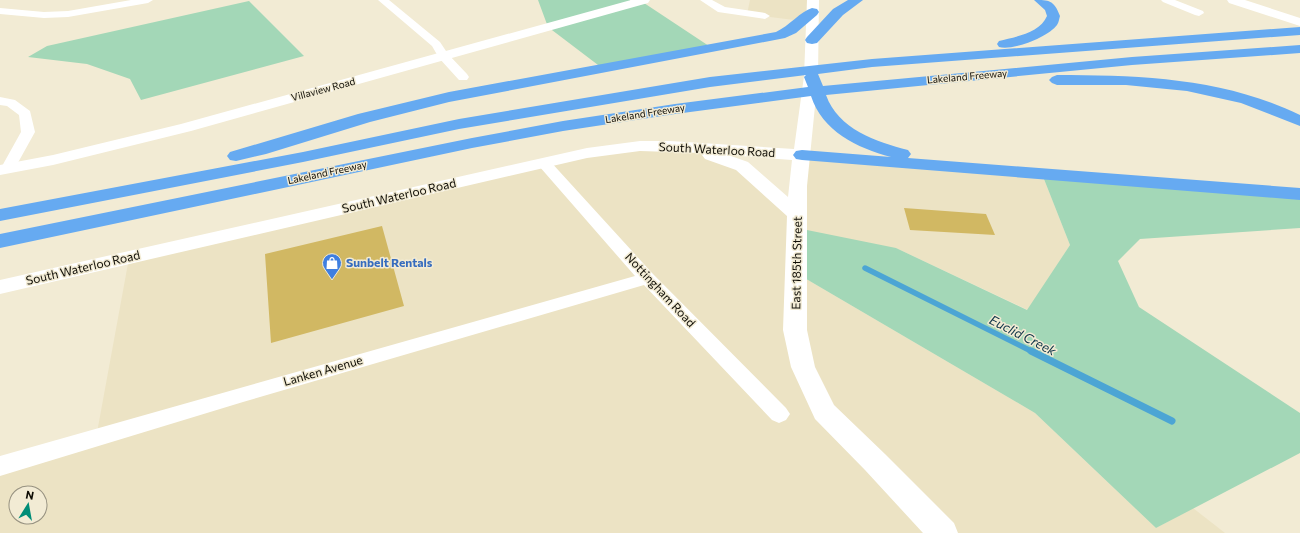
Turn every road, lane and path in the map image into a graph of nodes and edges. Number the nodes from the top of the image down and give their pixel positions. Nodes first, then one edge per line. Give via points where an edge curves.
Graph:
1 (148, 0) edge
2 (383, 0) edge
3 (644, 0) edge
4 (705, 0) edge
5 (857, 0) edge
6 (1040, 0) edge
7 (1166, 0) edge
8 (1233, 0) edge
9 (812, 6) edge
10 (0, 11) edge
11 (1199, 14) dead end
12 (765, 16) dead end
13 (1297, 28) edge
14 (812, 40) junction
15 (1300, 49) edge
16 (443, 56) junction
17 (872, 63) junction
18 (812, 76) junction
19 (463, 77) dead end
20 (868, 85) junction
21 (0, 101) edge
22 (1300, 121) edge
23 (670, 146) junction
24 (802, 155) junction
25 (544, 163) junction
26 (965, 168) junction
27 (4, 169) edge
28 (1300, 194) edge
29 (0, 212) edge
30 (797, 214) junction
31 (0, 215) edge
32 (0, 241) edge
33 (646, 278) junction
34 (0, 287) edge
35 (779, 414) dead end
36 (0, 466) edge
37 (943, 533) edge

1 - 10 street via 68,14 44,15
2 - 16 street via 436,44
3 - 16 street, Villaview Road
4 - 12 street via 722,10
5 - 14 highway via 838,12
6 - 17 highway via 1051,9 1053,20 1044,30 1026,38
7 - 11 street
8 - 13 street
9 - 14 street, East 185th Street
9 - 29 highway via 791,30 780,35 450,97 364,118 260,150
13 - 17 highway, Lakeland Freeway
14 - 18 street, East 185th Street
15 - 20 highway, Lakeland Freeway
16 - 19 street
16 - 27 street, Villaview Road via 185,128 54,160
17 - 31 highway, Lakeland Freeway via 758,76 459,124 303,157
18 - 24 street, East 185th Street
18 - 26 highway via 824,110 845,130 894,153
20 - 22 highway via 1008,79 1149,82 1235,97 1264,105
20 - 32 highway, Lakeland Freeway via 748,98 564,126 362,165
21 - 27 street via 11,104 25,114 28,132
23 - 24 street, South Waterloo Road
23 - 25 street, South Waterloo Road via 612,149
23 - 30 street via 701,152 742,166
24 - 26 highway
24 - 30 street, East 185th Street
25 - 33 street, Nottingham Road
25 - 34 street, South Waterloo Road
26 - 28 highway
30 - 37 street, East 185th Street via 795,330 803,367 824,412
33 - 35 street, Nottingham Road
33 - 36 street, Lanken Avenue

